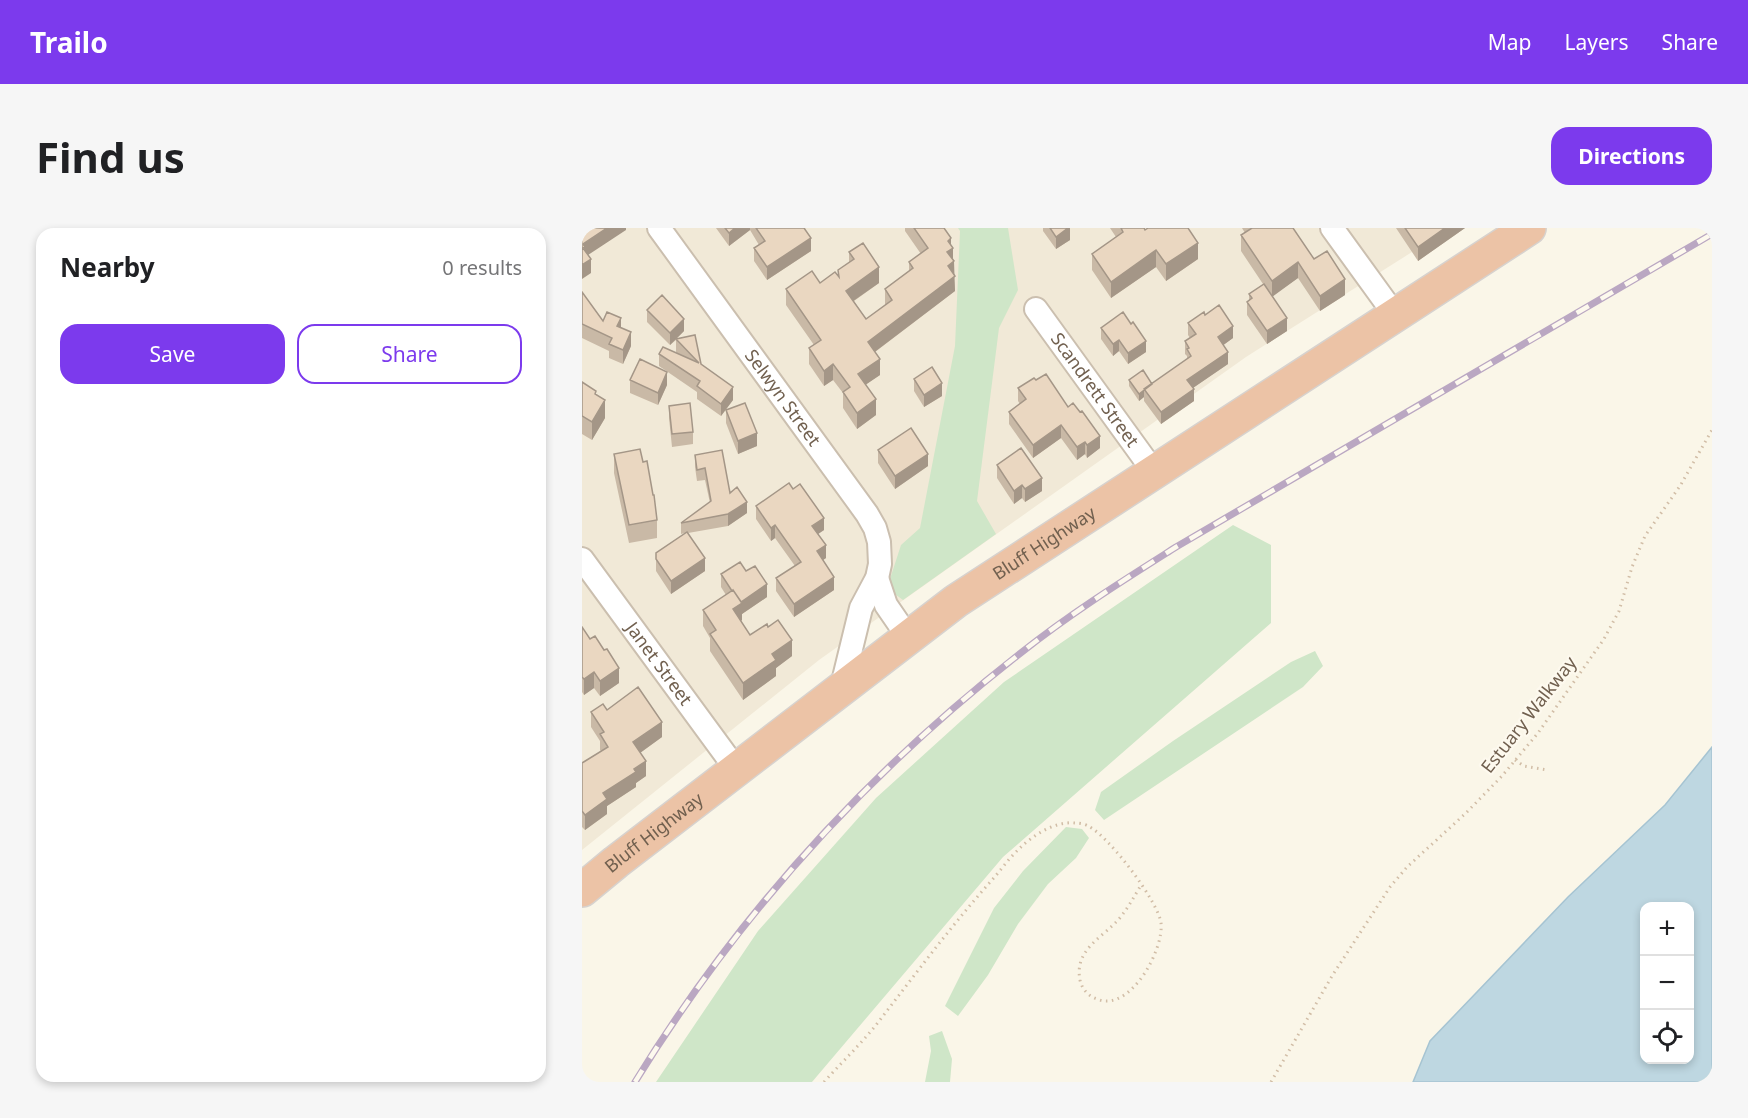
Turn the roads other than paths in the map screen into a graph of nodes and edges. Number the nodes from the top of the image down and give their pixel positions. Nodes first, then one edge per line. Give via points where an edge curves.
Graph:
1 (658, 228) edge
2 (1332, 228) edge
3 (1529, 228) edge
4 (1036, 309) dead end
5 (1395, 315) junction
6 (1154, 472) junction
7 (582, 559) edge
8 (877, 578) junction
9 (909, 638) junction
10 (841, 690) junction
11 (736, 769) junction
12 (582, 890) edge

1 - 8 street, Selwyn Street via 867,514 879,542
2 - 5 street
3 - 5 highway, Bluff Highway
4 - 6 street, Scandrett Street
5 - 6 highway, Bluff Highway
6 - 9 highway, Bluff Highway via 956,601
7 - 11 street, Janet Street
8 - 9 street, Selwyn Street via 886,605
8 - 10 street, Selwyn Street via 861,608
9 - 10 highway, Bluff Highway
10 - 11 highway, Bluff Highway
11 - 12 highway, Bluff Highway

